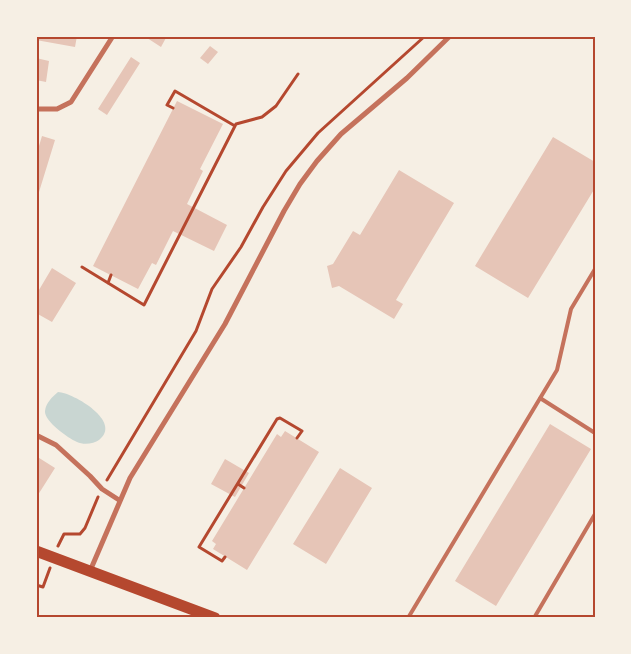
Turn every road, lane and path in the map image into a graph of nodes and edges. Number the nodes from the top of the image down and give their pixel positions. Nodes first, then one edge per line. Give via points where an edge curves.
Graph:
1 (113, 36) edge
2 (450, 36) edge
3 (298, 74) dead end
4 (197, 103) junction
5 (173, 108) dead end
6 (36, 109) edge
7 (193, 109) dead end
8 (235, 126) junction
9 (82, 267) dead end
10 (595, 269) edge
11 (111, 275) dead end
12 (108, 283) junction
13 (540, 398) junction
14 (595, 432) edge
15 (36, 434) edge
16 (297, 438) dead end
17 (238, 484) junction
18 (244, 488) dead end
19 (119, 500) junction
20 (96, 502) dead end
21 (595, 514) edge
22 (61, 539) dead end
23 (36, 551) edge
24 (225, 557) dead end
25 (89, 571) junction
26 (46, 578) dead end
27 (36, 585) edge
28 (215, 618) edge
29 (408, 618) edge
30 (534, 618) edge

1 - 6 street via 71,102 57,109
2 - 19 street via 341,134 316,161 284,211 224,324
3 - 8 path via 276,106 262,117
4 - 5 path via 175,91 167,105
4 - 7 path
4 - 8 path
8 - 12 path via 144,305
9 - 12 path
10 - 13 lane via 571,309 557,370
11 - 12 path
13 - 14 lane
13 - 29 lane
15 - 19 street via 56,446 102,489
16 - 17 path via 302,431 277,419
17 - 18 path
17 - 24 path via 199,547 222,561
19 - 25 street
20 - 22 path via 80,534 64,534
21 - 30 lane
23 - 25 main road
25 - 28 main road
26 - 27 path via 43,587

